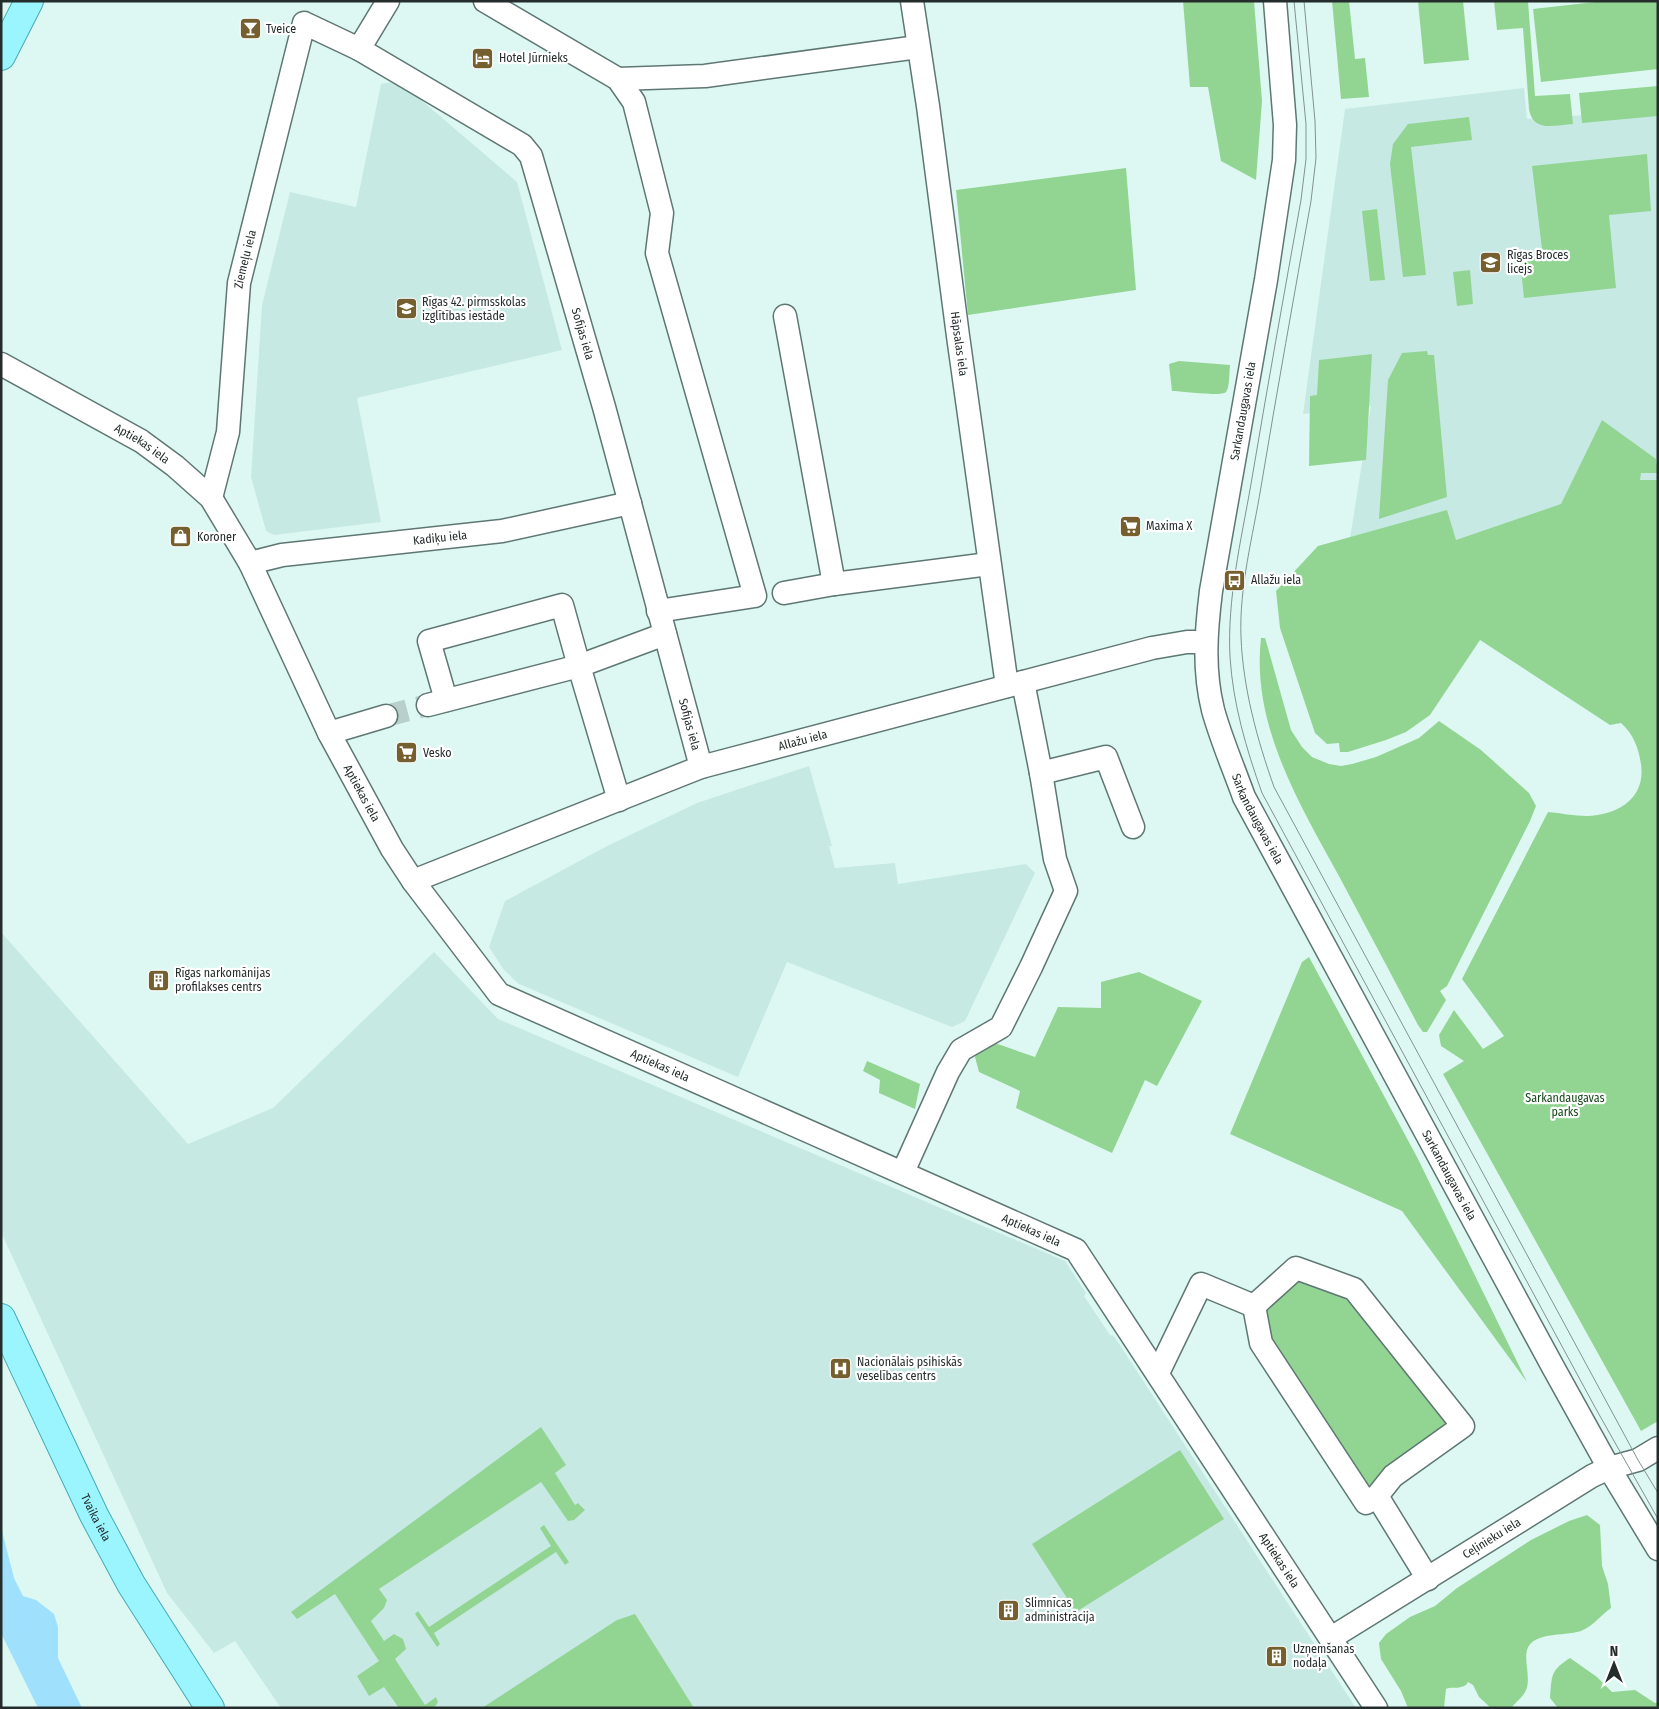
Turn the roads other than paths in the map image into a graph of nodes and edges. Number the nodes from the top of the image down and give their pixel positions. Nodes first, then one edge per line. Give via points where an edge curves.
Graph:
1 (29, 1) edge
2 (388, 1) edge
3 (912, 1) edge
4 (1274, 1) edge
5 (495, 4) edge
6 (304, 23) joint
7 (918, 48) junction
8 (359, 49) junction
9 (1, 56) edge
10 (618, 80) junction
11 (784, 316) dead end
12 (1, 364) edge
13 (211, 498) junction
14 (630, 503) junction
15 (250, 562) junction
16 (989, 564) junction
17 (834, 584) junction
18 (784, 592) dead end
19 (658, 611) junction
20 (665, 634) junction
21 (1206, 642) junction
22 (578, 666) junction
23 (1015, 684) junction
24 (386, 716) tunnel mouth
25 (329, 733) junction
26 (701, 768) junction
27 (1041, 773) junction
28 (618, 800) junction
29 (1133, 827) dead end
30 (413, 881) junction
31 (903, 1172) junction
32 (1254, 1306) junction
33 (1, 1318) edge
34 (1158, 1373) junction
35 (1658, 1448) edge
36 (1609, 1468) junction
37 (1378, 1496) junction
38 (1658, 1549) edge
39 (1428, 1579) junction
40 (1331, 1638) junction
41 (210, 1708) edge
42 (1376, 1708) edge

1 - 9 main road
2 - 8 street
3 - 7 street, Hāpsalas iela
4 - 21 street, Sarkandaugavas iela via 1285,125 1284,160 1211,591
5 - 10 street
6 - 8 street, Sofijas iela
6 - 13 street, Ziemeļu iela via 239,283 228,432
7 - 10 street via 705,76
7 - 16 street, Hāpsalas iela
8 - 14 street, Sofijas iela via 522,145 531,156
10 - 19 street via 634,102 662,213 657,253 755,596
11 - 17 street
12 - 13 street, Aptiekas iela via 141,442
13 - 15 street, Aptiekas iela
14 - 15 street, Kadiķu iela via 502,530 282,555
14 - 19 street, Sofijas iela
15 - 25 street, Aptiekas iela
16 - 17 street
16 - 23 street, Hāpsalas iela
17 - 18 street
19 - 20 street, Sofijas iela
20 - 22 street
20 - 26 street, Sofijas iela
21 - 23 street, Allažu iela via 1161,646
21 - 36 street, Sarkandaugavas iela via 1213,710 1244,797
22 - 22 street via 437,702 429,641 562,605
22 - 28 street
23 - 26 street, Allažu iela
23 - 27 street, Hāpsalas iela
24 - 25 street
25 - 30 street, Aptiekas iela
26 - 28 street, Allažu iela
27 - 29 street via 1106,757
27 - 31 street, Hāpsalas iela via 1055,859 1066,891 1001,1027 961,1050
28 - 30 street, Allažu iela
30 - 31 street, Aptiekas iela via 499,994
31 - 34 street, Aptiekas iela via 1076,1250
32 - 34 street via 1201,1284
32 - 37 street via 1260,1343 1366,1503
32 - 37 street via 1296,1268 1354,1289 1463,1426 1393,1476
33 - 41 main road, Tvaika iela via 126,1576
34 - 40 street, Aptiekas iela
35 - 36 street, Ceļinieku iela via 1638,1460
36 - 38 street, Sarkandaugavas iela
36 - 39 street, Ceļinieku iela
37 - 39 street
39 - 40 street, Ceļinieku iela
40 - 42 street, Aptiekas iela

